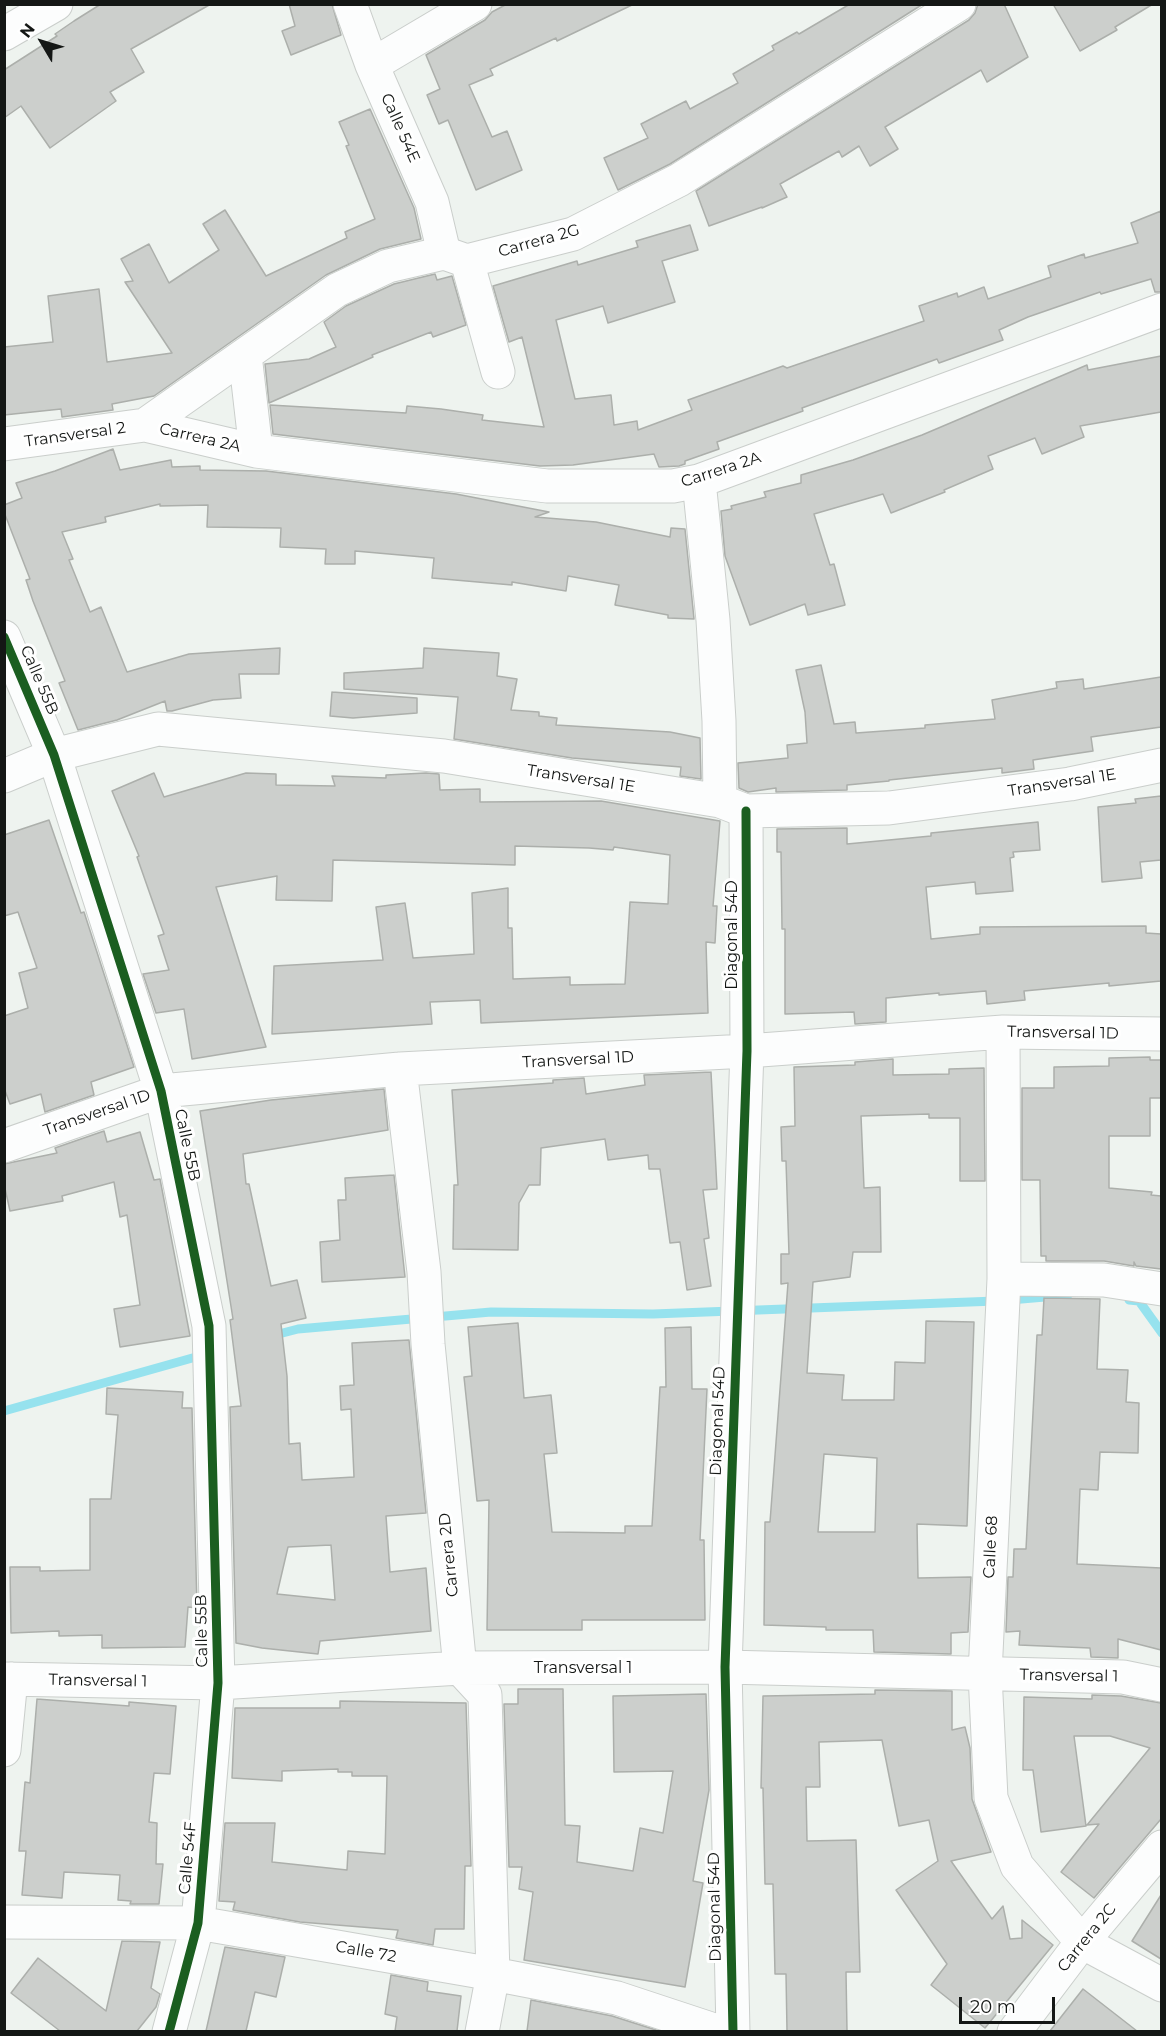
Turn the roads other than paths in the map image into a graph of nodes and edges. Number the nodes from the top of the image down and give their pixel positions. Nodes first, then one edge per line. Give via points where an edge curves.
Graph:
1 (56, 4) edge
2 (351, 4) edge
3 (475, 4) edge
4 (959, 4) edge
5 (4, 34) edge
6 (372, 65) junction
7 (455, 257) junction
8 (1161, 310) edge
9 (245, 355) junction
10 (498, 372) dead end
11 (145, 425) junction
12 (4, 444) edge
13 (256, 451) junction
14 (699, 481) junction
15 (4, 637) edge
16 (54, 755) junction
17 (1161, 765) edge
18 (4, 776) edge
19 (733, 806) junction
20 (1003, 1032) junction
21 (1161, 1034) edge
22 (747, 1051) junction
23 (400, 1069) junction
24 (161, 1091) junction
25 (4, 1146) edge
26 (1161, 1289) edge
27 (1003, 1297) junction
28 (725, 1667) junction
29 (460, 1668) junction
30 (985, 1674) junction
31 (8, 1679) edge
32 (218, 1683) junction
33 (1161, 1685) edge
34 (4, 1750) edge
35 (1161, 1847) edge
36 (4, 1922) edge
37 (198, 1923) junction
38 (1082, 1942) junction
39 (493, 1974) junction
40 (1161, 1985) edge
41 (169, 2031) edge
42 (482, 2031) edge
43 (720, 2031) edge
44 (733, 2031) edge
45 (1014, 2031) edge

1 - 5 street
2 - 6 street, Calle 54E
3 - 6 street
4 - 7 street, Carrera 2G via 680,180 573,234
6 - 7 street, Calle 54E
7 - 9 street, Carrera 2G via 388,266 337,290
7 - 10 street, Calle 54E
8 - 14 street, Carrera 2A
9 - 11 street, Carrera 2G
9 - 13 street, Carrera 2A
11 - 12 street, Transversal 2
11 - 13 street, Carrera 2A
13 - 14 street, Carrera 2A via 547,486 673,486
14 - 19 street, Diagonal 54D via 719,722
15 - 16 street, Calle 55B
16 - 18 street, Transversal 1E
16 - 19 street, Transversal 1E via 158,729 444,756
16 - 24 street, Calle 55B
17 - 19 street, Transversal 1E via 1070,784 890,808
19 - 22 street, Diagonal 54D
20 - 21 street, Transversal 1D
20 - 22 street, Transversal 1D
20 - 27 street, Calle 68
22 - 23 street, Transversal 1D
22 - 28 street, Diagonal 54D
23 - 24 street, Transversal 1D
23 - 29 street, Carrera 2D via 424,1272
24 - 25 street, Transversal 1D
24 - 32 street, Calle 55B via 209,1326
26 - 27 street via 1104,1280
27 - 30 street, Calle 68
28 - 29 street, Transversal 1
28 - 30 street, Transversal 1
28 - 44 street, Diagonal 54D
29 - 32 street, Transversal 1
29 - 39 street via 485,1695
30 - 33 street, Transversal 1 via 1123,1677
30 - 38 street, Calle 68 via 991,1798 1017,1866
31 - 32 street, Transversal 1
31 - 34 street
32 - 37 street, Calle 54F
35 - 38 street, Carrera 2C
36 - 37 street, Calle 72
37 - 39 street, Calle 72
37 - 41 street, Calle 54F
38 - 40 street, Calle 68
38 - 45 street, Carrera 2C
39 - 42 street
39 - 43 street, Calle 72 via 617,1998

